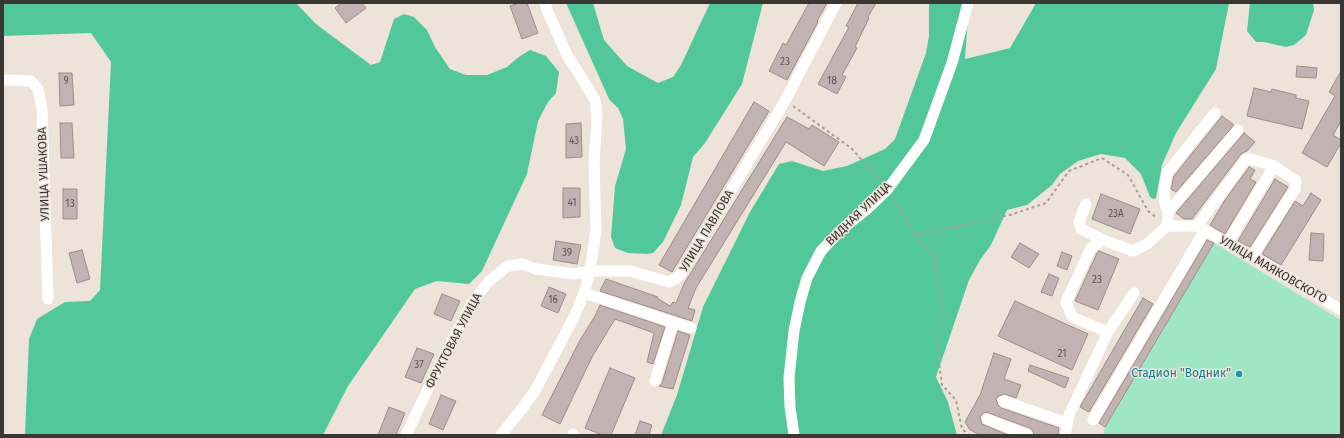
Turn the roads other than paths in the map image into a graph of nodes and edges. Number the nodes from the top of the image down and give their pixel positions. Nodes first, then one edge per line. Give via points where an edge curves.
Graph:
1 (545, 3) edge
2 (836, 3) edge
3 (968, 3) edge
4 (3, 80) edge
5 (1215, 113) dead end
6 (1238, 130) dead end
7 (1274, 166) junction
8 (1086, 204) dead end
9 (1168, 212) junction
10 (1167, 226) junction
11 (1201, 228) junction
12 (1103, 240) junction
13 (1228, 243) junction
14 (1252, 257) junction
15 (590, 271) junction
16 (584, 293) junction
17 (1134, 293) dead end
18 (48, 299) dead end
19 (1341, 310) edge
20 (673, 323) junction
21 (691, 328) dead end
22 (1108, 332) junction
23 (655, 381) dead end
24 (1003, 401) dead end
25 (987, 419) dead end
26 (1093, 420) dead end
27 (1067, 423) junction
28 (406, 435) edge
29 (501, 435) edge
30 (794, 435) edge
31 (1027, 435) edge
32 (1065, 435) edge

1 - 15 street via 567,55 594,100 597,116 594,165 596,230
2 - 15 street, УЛИЦА ПАВЛОВА via 785,101 680,275 669,282 630,271
3 - 30 street, ВИДНАЯ УЛИЦА via 952,63 924,140 887,190 821,251 807,278 797,316 789,378
4 - 18 street, УЛИЦА УШАКОВА via 31,81 38,88 42,110
5 - 9 street via 1167,173 1164,190
6 - 9 street
7 - 11 street via 1247,158
7 - 13 street
7 - 14 street via 1296,181 1295,189
8 - 12 street via 1079,222 1082,229
9 - 10 street
10 - 11 street
10 - 12 street via 1147,244 1133,251
11 - 13 street, УЛИЦА МАЯКОВСКОГО
11 - 26 street
12 - 22 street via 1091,248 1066,302 1072,317
13 - 14 street, УЛИЦА МАЯКОВСКОГО
14 - 19 street, УЛИЦА МАЯКОВСКОГО
15 - 16 street
15 - 28 street, ФРУКТОВАЯ УЛИЦА via 574,274 536,269 522,264 508,266 489,281 469,310
16 - 20 street
16 - 29 street via 536,389
17 - 22 street
20 - 21 street
20 - 23 street
22 - 27 street
24 - 27 street
25 - 31 street
27 - 32 street

